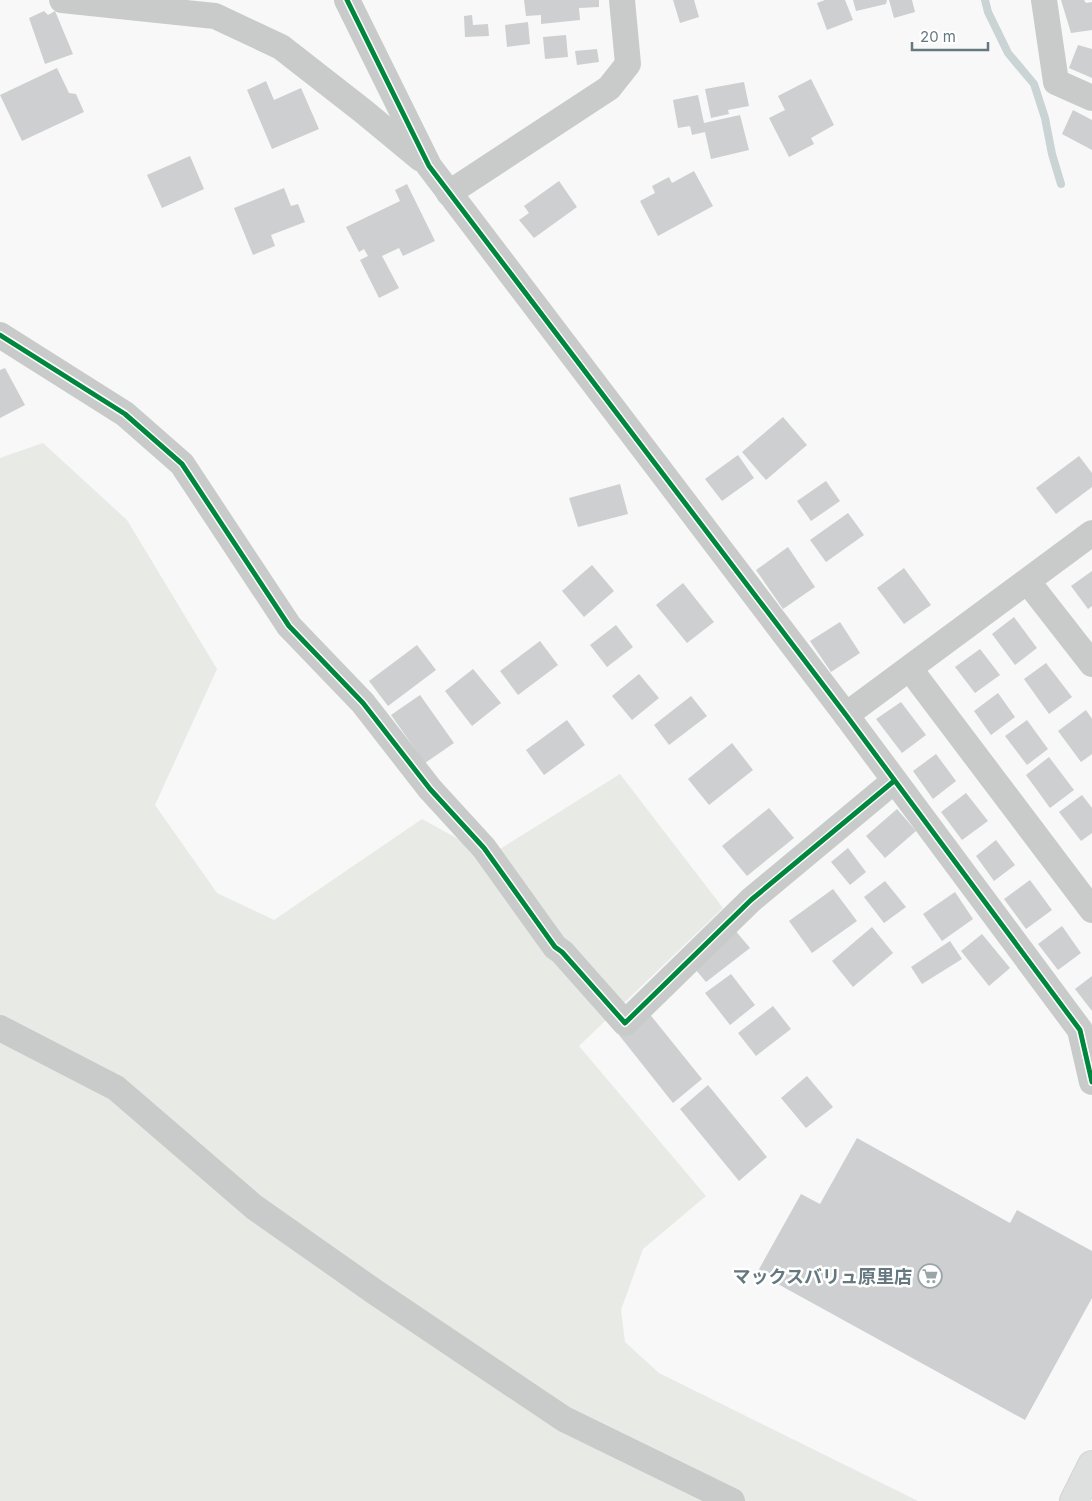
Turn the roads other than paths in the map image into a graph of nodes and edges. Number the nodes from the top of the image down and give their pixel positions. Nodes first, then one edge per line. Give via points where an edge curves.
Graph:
1 (62, 0) edge
2 (348, 0) edge
3 (622, 0) edge
4 (1044, 0) edge
5 (1092, 98) edge
6 (429, 166) junction
7 (449, 193) junction
8 (0, 335) edge
9 (1092, 533) edge
10 (1028, 582) junction
11 (1092, 664) edge
12 (910, 669) junction
13 (846, 715) junction
14 (894, 780) junction
15 (1092, 910) edge
16 (0, 1028) edge
17 (1092, 1082) edge
18 (1092, 1465) edge
19 (732, 1501) edge
20 (1074, 1501) edge

1 - 6 street via 215,16 281,47 364,110
2 - 6 street
3 - 7 street via 628,64 609,88
4 - 5 street via 1056,82
6 - 7 street
7 - 13 street
8 - 14 street via 125,414 182,464 289,626 363,703 430,789 484,848 555,947 625,1023 751,900
9 - 10 street
10 - 11 street
10 - 12 street
12 - 13 street
12 - 15 street
13 - 14 street
14 - 17 street via 1080,1030
16 - 19 street via 116,1088 254,1207 564,1419
18 - 20 highway

